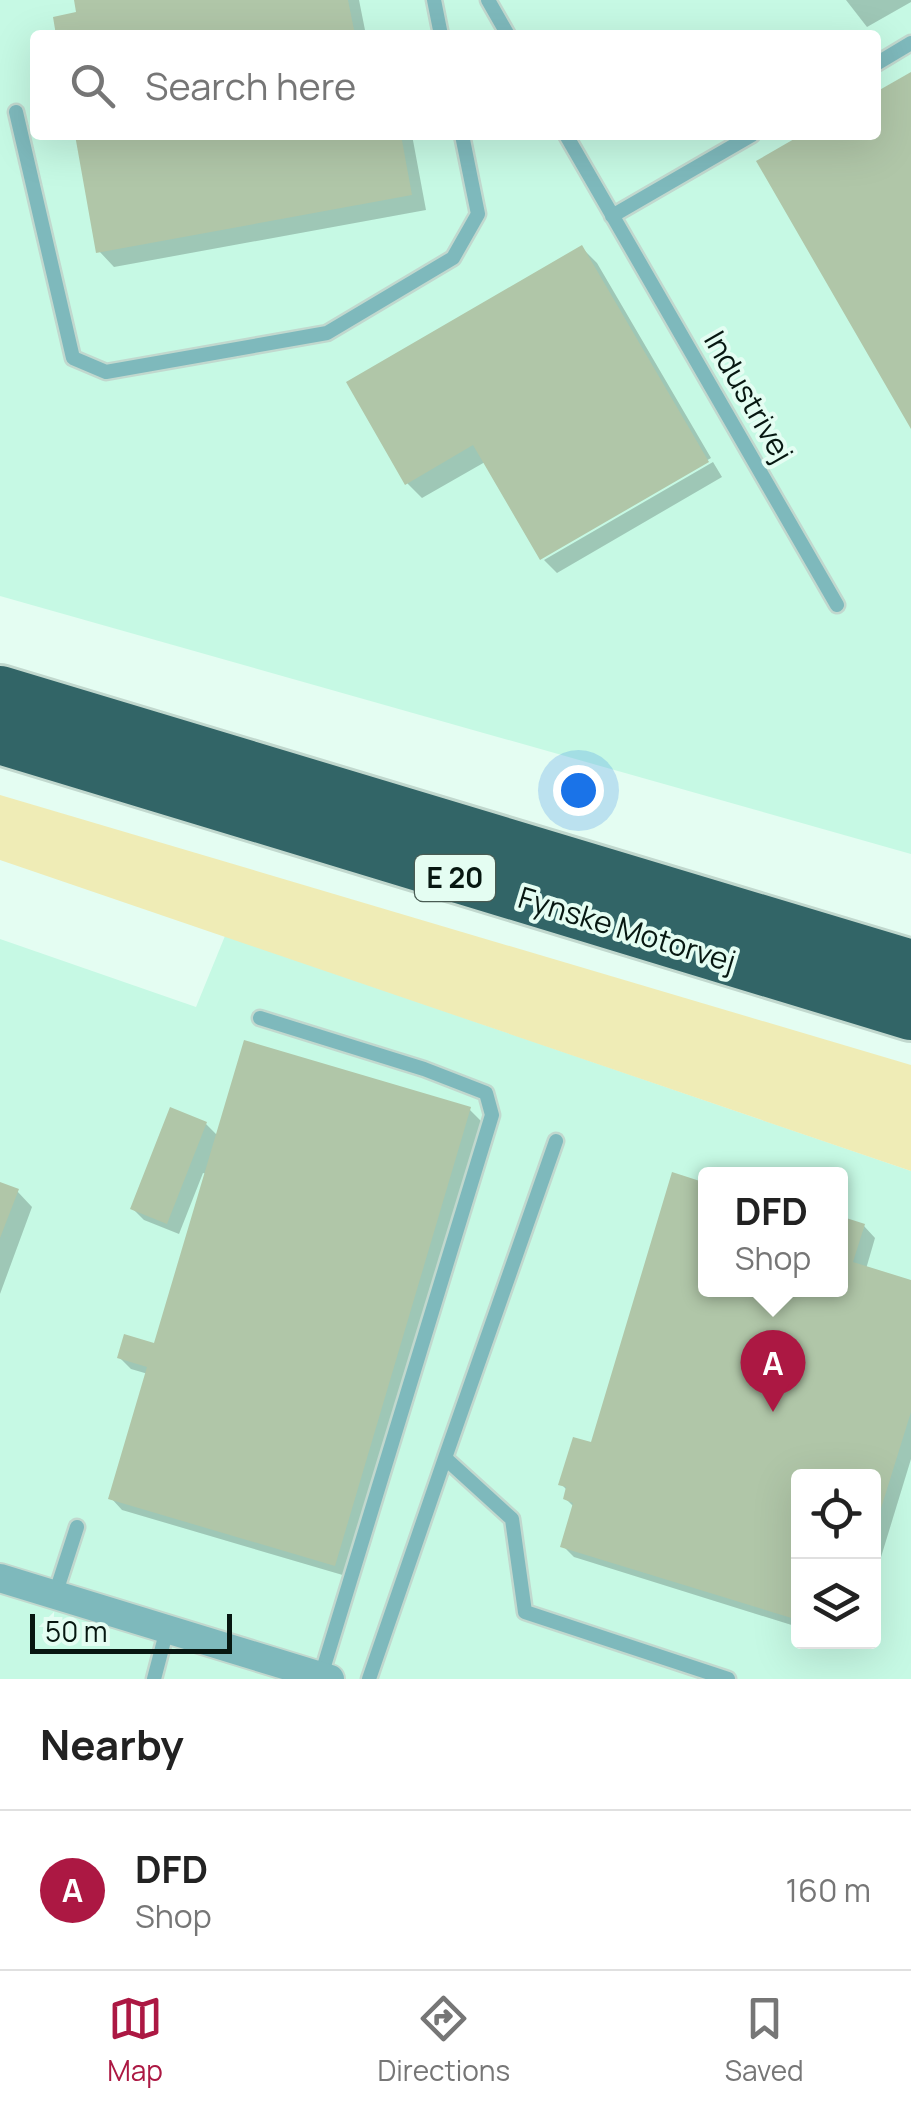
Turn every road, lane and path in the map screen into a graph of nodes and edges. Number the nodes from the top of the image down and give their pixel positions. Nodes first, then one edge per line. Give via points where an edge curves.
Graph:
1 (434, 0) edge
2 (488, 0) edge
3 (441, 30) edge
4 (505, 30) edge
5 (911, 44) edge
6 (881, 61) edge
7 (16, 112) dead end
8 (463, 140) edge
9 (569, 140) edge
10 (743, 140) edge
11 (612, 216) junction
12 (837, 605) dead end
13 (0, 692) edge
14 (0, 738) edge
15 (911, 966) edge
16 (911, 1014) edge
17 (260, 1018) dead end
18 (556, 1140) dead end
19 (446, 1458) junction
20 (77, 1527) dead end
21 (0, 1578) edge
22 (56, 1595) junction
23 (167, 1630) junction
24 (326, 1678) edge
25 (154, 1679) edge
26 (369, 1679) edge
27 (728, 1679) edge

1 - 3 lane
2 - 4 lane
5 - 6 lane
7 - 8 lane via 73,358 106,372 327,332 453,258 478,214
9 - 11 lane, Industrivej
10 - 11 lane
11 - 12 lane, Industrivej
13 - 15 highway, Fynske Motorvej / E 20
14 - 16 highway, Fynske Motorvej / E 20
17 - 24 lane via 486,1093 492,1116 342,1605
18 - 19 lane
19 - 26 lane
19 - 27 lane via 512,1519 525,1612
20 - 22 lane
21 - 22 street
22 - 23 street
23 - 24 street
23 - 25 lane

